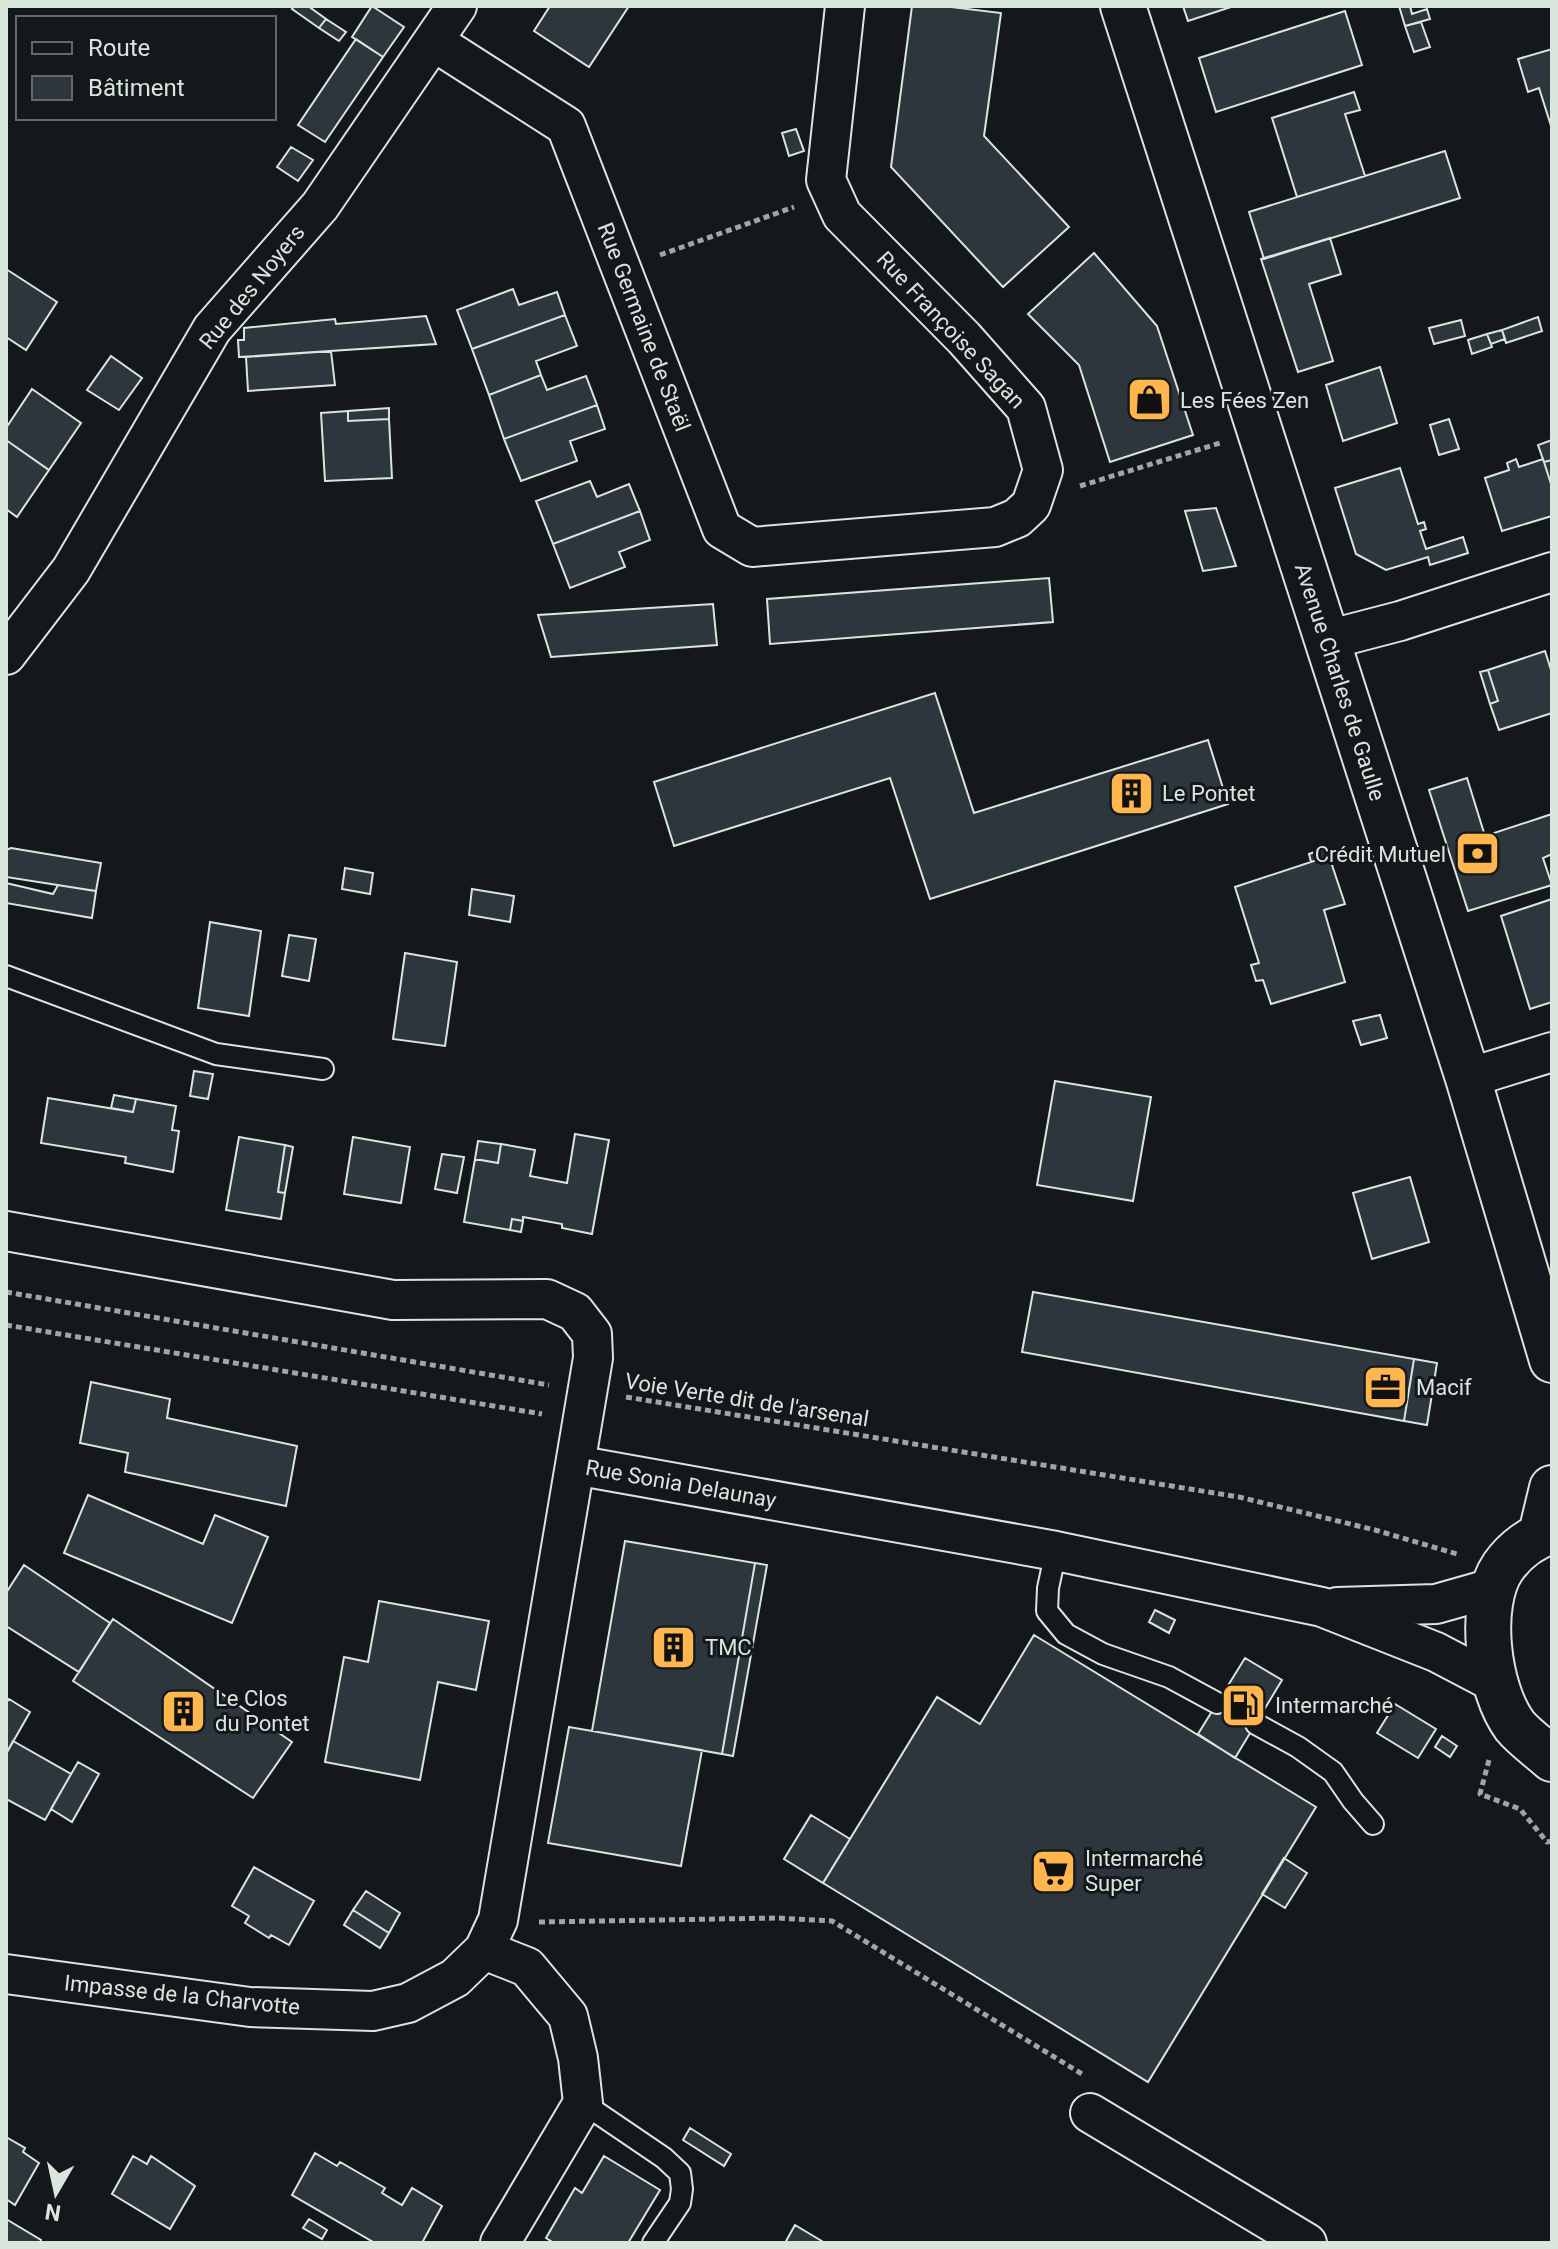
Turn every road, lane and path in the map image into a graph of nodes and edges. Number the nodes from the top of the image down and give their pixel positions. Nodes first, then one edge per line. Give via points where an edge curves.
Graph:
1 (457, 6) edge
2 (845, 6) edge
3 (1123, 6) edge
4 (433, 41) junction
5 (832, 193) junction
6 (622, 269) junction
7 (1259, 430) junction
8 (1043, 470) junction
9 (1552, 572) edge
10 (1327, 640) junction
11 (6, 655) edge
12 (6, 976) edge
13 (1552, 1052) edge
14 (323, 1069) dead end
15 (1468, 1078) junction
16 (6, 1231) edge
17 (6, 1292) edge
18 (6, 1325) edge
19 (1552, 1360) edge
20 (585, 1406) junction
21 (575, 1465) junction
22 (1552, 1488) edge
23 (1547, 1533) edge
24 (1056, 1551) junction
25 (1464, 1556) dead end
26 (1496, 1587) junction
27 (1322, 1607) junction
28 (1497, 1684) junction
29 (1217, 1703) dead end
30 (1256, 1724) dead end
31 (1552, 1759) edge
32 (1373, 1824) dead end
33 (491, 1935) junction
34 (6, 1974) edge
35 (1091, 2097) joint
36 (583, 2103) junction
37 (500, 2243) edge
38 (653, 2243) edge
39 (1307, 2243) edge

1 - 4 street, Rue des Noyers
2 - 5 street, Rue Françoise Sagan via 826,180
3 - 7 main road, Avenue Charles de Gaulle
4 - 6 street, Rue Germaine de Staël via 566,126
4 - 11 street, Rue des Noyers via 320,206 212,329 71,570
5 - 6 path
5 - 8 street, Rue Françoise Sagan via 842,215 1026,408
6 - 8 street, Rue Germaine de Staël via 722,529 752,547 995,527 1031,505
7 - 8 path via 1076,487
7 - 10 main road, Avenue Charles de Gaulle
9 - 10 street
10 - 15 main road, Avenue Charles de Gaulle
12 - 14 lane via 216,1054
13 - 15 street
15 - 19 main road, Avenue Charles de Gaulle
16 - 20 street, Rue Sonia Delaunay via 393,1300 547,1299 575,1312 592,1334
17 - 20 path, Voie Verte dit de l'arsenal
18 - 20 path
20 - 21 street, Rue Sonia Delaunay
20 - 25 path, Voie Verte dit de l'arsenal via 1239,1497
21 - 24 street, Rue Sonia Delaunay
21 - 33 street
22 - 23 main road
23 - 26 main road via 1519,1549 1502,1569
24 - 27 street, Rue Sonia Delaunay
24 - 29 lane via 1047,1611 1066,1634
26 - 27 street, Rue Sonia Delaunay via 1436,1604
26 - 28 main road via 1489,1609 1488,1652
27 - 28 street, Rue Sonia Delaunay via 1436,1652
28 - 31 main road via 1515,1726
30 - 32 lane via 1333,1772
33 - 34 street, Impasse de la Charvotte via 455,1978 408,2003 373,2011 250,2007
33 - 35 path via 540,1922 832,1921
33 - 36 street via 527,1967 568,2016
35 - 39 street
36 - 37 street
36 - 38 lane via 680,2173 680,2203

